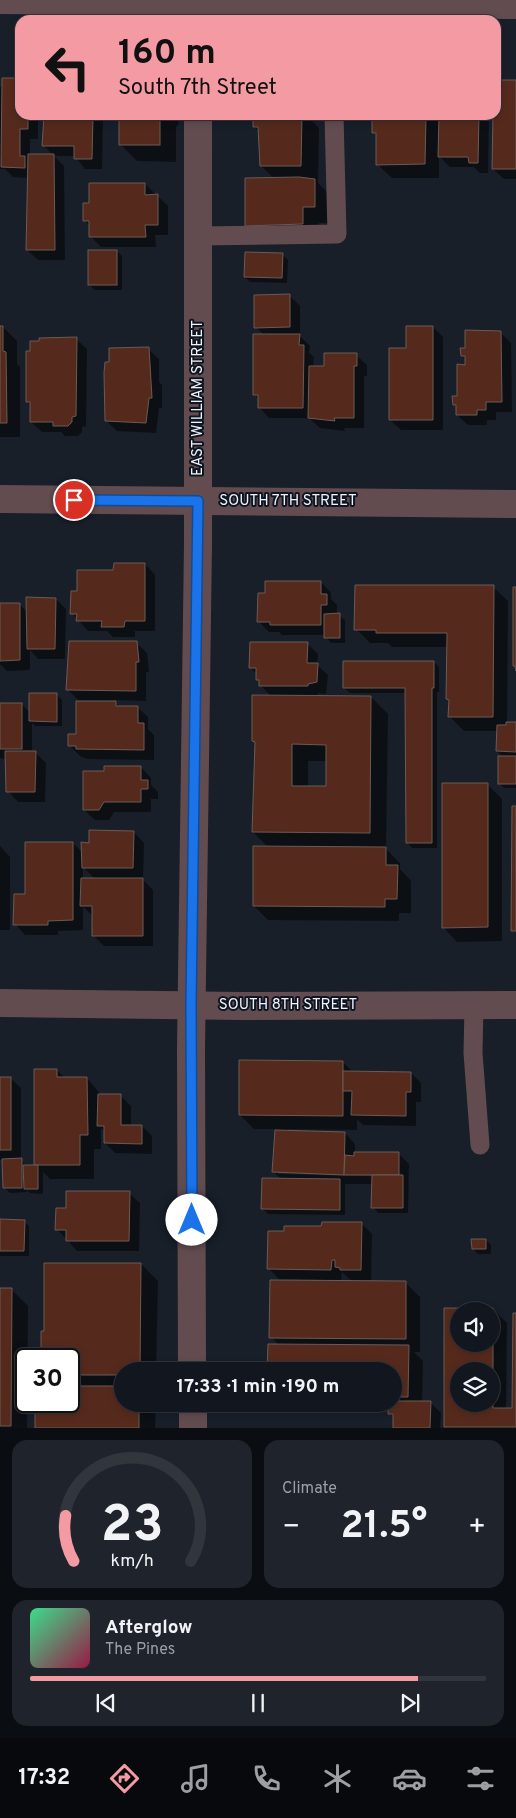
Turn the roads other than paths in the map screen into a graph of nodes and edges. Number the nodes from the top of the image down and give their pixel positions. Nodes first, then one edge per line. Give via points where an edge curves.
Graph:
1 (0, 0) edge
2 (516, 4) edge
3 (200, 7) edge
4 (333, 12) edge
5 (198, 120) edge
6 (334, 120) edge
7 (197, 236) junction
8 (0, 500) edge
9 (198, 501) junction
10 (516, 504) edge
11 (0, 1003) edge
12 (191, 1005) junction
13 (474, 1005) junction
14 (516, 1005) edge
15 (480, 1145) dead end
16 (192, 1362) edge
17 (193, 1412) edge
18 (193, 1428) edge

1 - 3 street
2 - 4 street
3 - 4 street
5 - 7 street, EAST WILLIAM STREET
6 - 7 lane via 337,234
7 - 9 street, EAST WILLIAM STREET
8 - 9 street, SOUTH 7TH STREET
9 - 10 street, SOUTH 7TH STREET
9 - 12 street, EAST WILLIAM STREET
11 - 12 street, SOUTH 8TH STREET
12 - 13 street, SOUTH 8TH STREET
12 - 16 street, EAST WILLIAM STREET
13 - 14 street, SOUTH 8TH STREET
13 - 15 lane via 473,1053
17 - 18 street

